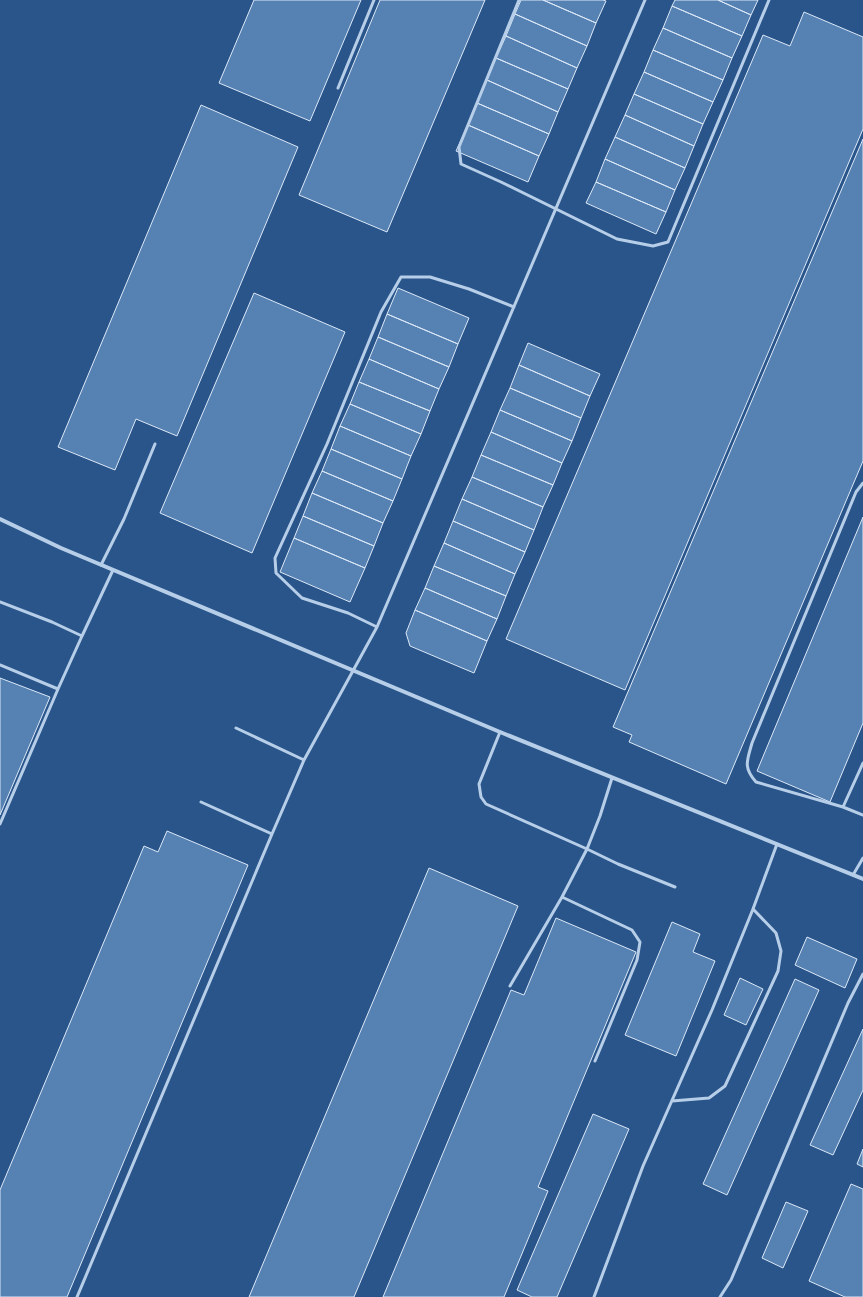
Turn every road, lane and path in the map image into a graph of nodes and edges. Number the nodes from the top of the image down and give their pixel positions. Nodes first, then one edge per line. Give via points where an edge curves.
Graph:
1 (374, 0) edge
2 (519, 0) edge
3 (645, 0) edge
4 (768, 0) edge
5 (338, 88) dead end
6 (556, 209) junction
7 (514, 307) junction
8 (155, 444) dead end
9 (863, 482) edge
10 (0, 519) edge
11 (101, 565) junction
12 (113, 570) junction
13 (0, 602) edge
14 (377, 627) junction
15 (82, 636) junction
16 (0, 665) edge
17 (353, 671) junction
18 (58, 689) junction
19 (236, 728) dead end
20 (500, 732) junction
21 (304, 760) junction
22 (863, 763) edge
23 (612, 778) junction
24 (201, 802) dead end
25 (844, 807) junction
26 (863, 815) edge
27 (0, 824) edge
28 (272, 834) junction
29 (777, 844) junction
30 (587, 849) junction
31 (863, 858) edge
32 (853, 875) junction
33 (863, 879) edge
34 (675, 887) dead end
35 (562, 897) junction
36 (753, 909) junction
37 (863, 974) edge
38 (510, 986) dead end
39 (595, 1061) dead end
40 (672, 1101) junction
41 (77, 1297) edge
42 (594, 1297) edge
43 (720, 1297) edge

1 - 5 lane
2 - 6 lane via 459,147 461,164
3 - 6 lane
4 - 6 lane via 668,242 653,246 617,239
6 - 7 lane
7 - 14 lane
7 - 14 lane via 430,277 401,277 381,312 327,444 275,558 276,573 302,598 348,613
8 - 11 lane via 124,519
9 - 25 lane via 853,499 746,763 749,774 756,782
10 - 11 street
11 - 12 street
12 - 15 lane
12 - 17 street
13 - 15 lane
14 - 17 lane
15 - 18 lane
16 - 18 lane
17 - 20 street
17 - 21 lane
18 - 27 lane
19 - 21 lane
20 - 23 street
20 - 30 lane via 480,784 481,797 486,804
21 - 28 lane
22 - 25 lane
23 - 29 street
23 - 30 lane
24 - 28 lane
25 - 26 lane
28 - 41 lane
29 - 32 street
29 - 36 lane
30 - 34 lane
30 - 35 lane
31 - 32 lane
32 - 33 street
35 - 38 lane
35 - 39 lane via 632,930 640,942 637,960
36 - 40 lane
36 - 40 lane via 776,934 781,951 778,971 725,1086 709,1098
37 - 43 lane via 845,1010 731,1280
40 - 42 lane via 643,1166

